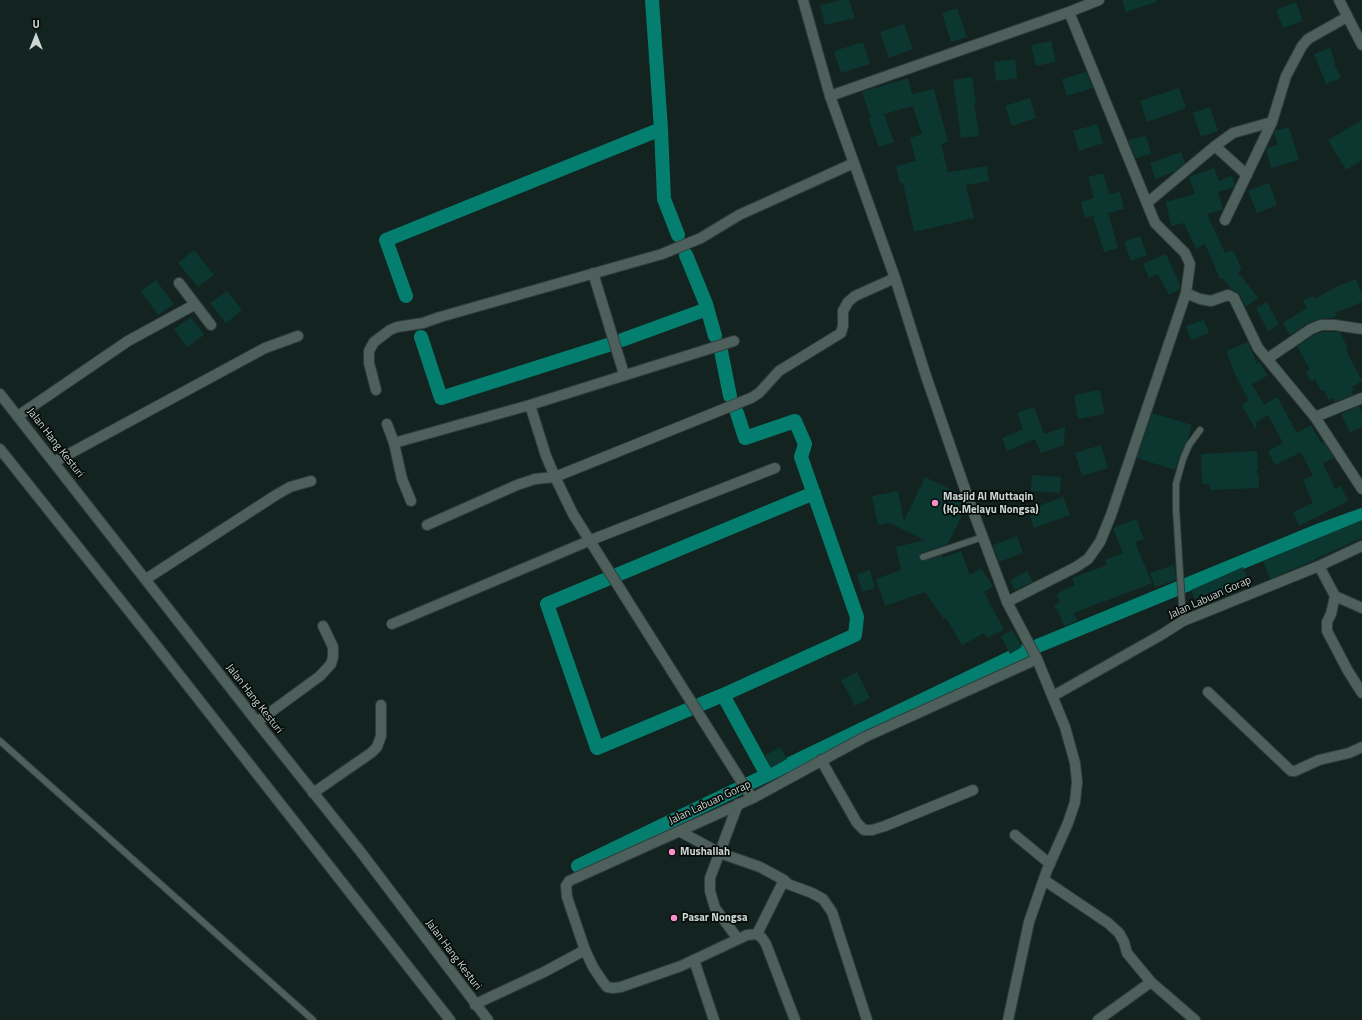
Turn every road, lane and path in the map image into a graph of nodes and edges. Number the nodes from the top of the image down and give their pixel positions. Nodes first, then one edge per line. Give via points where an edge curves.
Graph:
1 (804, 0) edge
2 (1339, 0) edge
3 (1093, 1) edge
4 (1069, 12) junction
5 (1347, 17) junction
6 (1362, 45) edge
7 (830, 96) junction
8 (1272, 122) junction
9 (1215, 146) junction
10 (854, 164) junction
11 (1247, 175) junction
12 (1148, 203) junction
13 (1225, 220) dead end
14 (593, 274) junction
15 (895, 278) junction
16 (179, 283) dead end
17 (1186, 293) junction
18 (194, 305) junction
19 (211, 325) dead end
20 (1362, 329) edge
21 (298, 336) dead end
22 (734, 341) dead end
23 (1267, 359) junction
24 (624, 374) junction
25 (376, 390) dead end
26 (0, 394) edge
27 (1362, 398) edge
28 (530, 405) junction
29 (18, 416) junction
30 (1315, 417) junction
31 (387, 424) dead end
32 (1200, 430) dead end
33 (394, 444) junction
34 (0, 450) edge
35 (54, 462) junction
36 (775, 468) dead end
37 (555, 478) junction
38 (311, 481) dead end
39 (1362, 489) edge
40 (411, 501) dead end
41 (427, 525) dead end
42 (983, 537) junction
43 (591, 540) junction
44 (1362, 546) edge
45 (923, 557) dead end
46 (1319, 566) junction
47 (146, 579) junction
48 (1335, 596) junction
49 (1008, 602) junction
50 (1362, 608) edge
51 (1183, 621) junction
52 (392, 624) dead end
53 (323, 626) dead end
54 (1035, 657) junction
55 (1208, 692) dead end
56 (1362, 693) edge
57 (1053, 696) junction
58 (381, 705) dead end
59 (257, 722) junction
60 (0, 740) edge
61 (1361, 750) edge
62 (821, 760) junction
63 (973, 790) dead end
64 (313, 793) junction
65 (750, 795) junction
66 (738, 804) junction
67 (679, 831) junction
68 (1015, 835) dead end
69 (720, 853) junction
70 (1050, 864) junction
71 (784, 880) junction
72 (1044, 880) junction
73 (757, 934) junction
74 (738, 939) junction
75 (585, 950) junction
76 (694, 960) junction
77 (1151, 982) junction
78 (475, 1005) junction
79 (313, 1020) edge
80 (450, 1020) edge
81 (488, 1020) edge
82 (714, 1020) edge
83 (795, 1020) edge
84 (867, 1020) edge
85 (1008, 1020) edge
86 (1099, 1020) edge
87 (1195, 1020) edge

1 - 7 street
2 - 5 street
3 - 4 street
4 - 7 street
4 - 12 street
5 - 6 street
5 - 8 street via 1308,39 1302,46 1286,76
7 - 10 street
8 - 9 street via 1234,133
8 - 11 street
9 - 11 street
9 - 12 street
10 - 14 street via 739,215 701,238 662,254
10 - 15 street
11 - 13 street
12 - 17 street via 1155,223 1185,253 1190,264
14 - 24 street
14 - 25 street via 414,326 390,330 374,342 369,351 369,363
15 - 37 street via 855,296 843,311 841,333 779,371 751,398
15 - 42 street via 926,376
16 - 18 street
17 - 23 street via 1200,299 1211,300 1228,295 1234,298 1258,348
17 - 49 street via 1100,542 1088,559 1076,567
18 - 19 street
18 - 29 street via 128,341
20 - 23 street via 1321,325
21 - 35 street via 265,348
22 - 24 street
23 - 30 street
24 - 28 street
26 - 29 street, Jalan Hang Kesturi
27 - 30 street
28 - 33 street
28 - 37 street
29 - 35 street, Jalan Hang Kesturi
30 - 39 street
31 - 33 street
32 - 51 lane via 1189,445 1176,484
33 - 40 street via 402,479
34 - 80 street
35 - 47 street, Jalan Hang Kesturi
36 - 43 street
37 - 41 street via 535,479 517,485
37 - 43 street via 573,514
38 - 47 street via 290,486
42 - 45 lane
42 - 49 street
43 - 52 street
43 - 65 street
44 - 46 street, Jalan Labuan Gorap
46 - 48 street
46 - 51 street, Jalan Labuan Gorap
47 - 59 street, Jalan Hang Kesturi
48 - 50 street
48 - 56 street via 1327,622 1327,631
49 - 54 street
51 - 57 street, Jalan Labuan Gorap
53 - 59 street via 333,648 331,664 320,676
54 - 57 street
54 - 62 street, Jalan Labuan Gorap
55 - 61 street via 1291,771 1319,760
57 - 70 street via 1065,727 1075,763 1077,782 1075,802
58 - 64 street via 381,736 377,747
59 - 64 street, Jalan Hang Kesturi
60 - 79 lane
62 - 63 street via 857,823 864,830 885,826
62 - 65 street, Jalan Labuan Gorap
64 - 78 street, Jalan Hang Kesturi via 360,851
65 - 66 street, Jalan Labuan Gorap
66 - 67 street, Jalan Labuan Gorap
66 - 69 street
67 - 69 street
67 - 75 street, Jalan Labuan Gorap via 569,881 566,886 567,897
68 - 70 street
69 - 71 street
69 - 74 street via 710,878 710,891 715,908
70 - 72 street
71 - 73 street
71 - 84 street via 824,900 832,912
72 - 77 street via 1119,933 1127,953
72 - 85 street via 1030,922
73 - 74 street
73 - 83 street via 766,944
74 - 76 street
75 - 76 street via 603,982 613,988
75 - 78 street
76 - 82 street
77 - 86 street
77 - 87 street
78 - 81 street, Jalan Hang Kesturi

